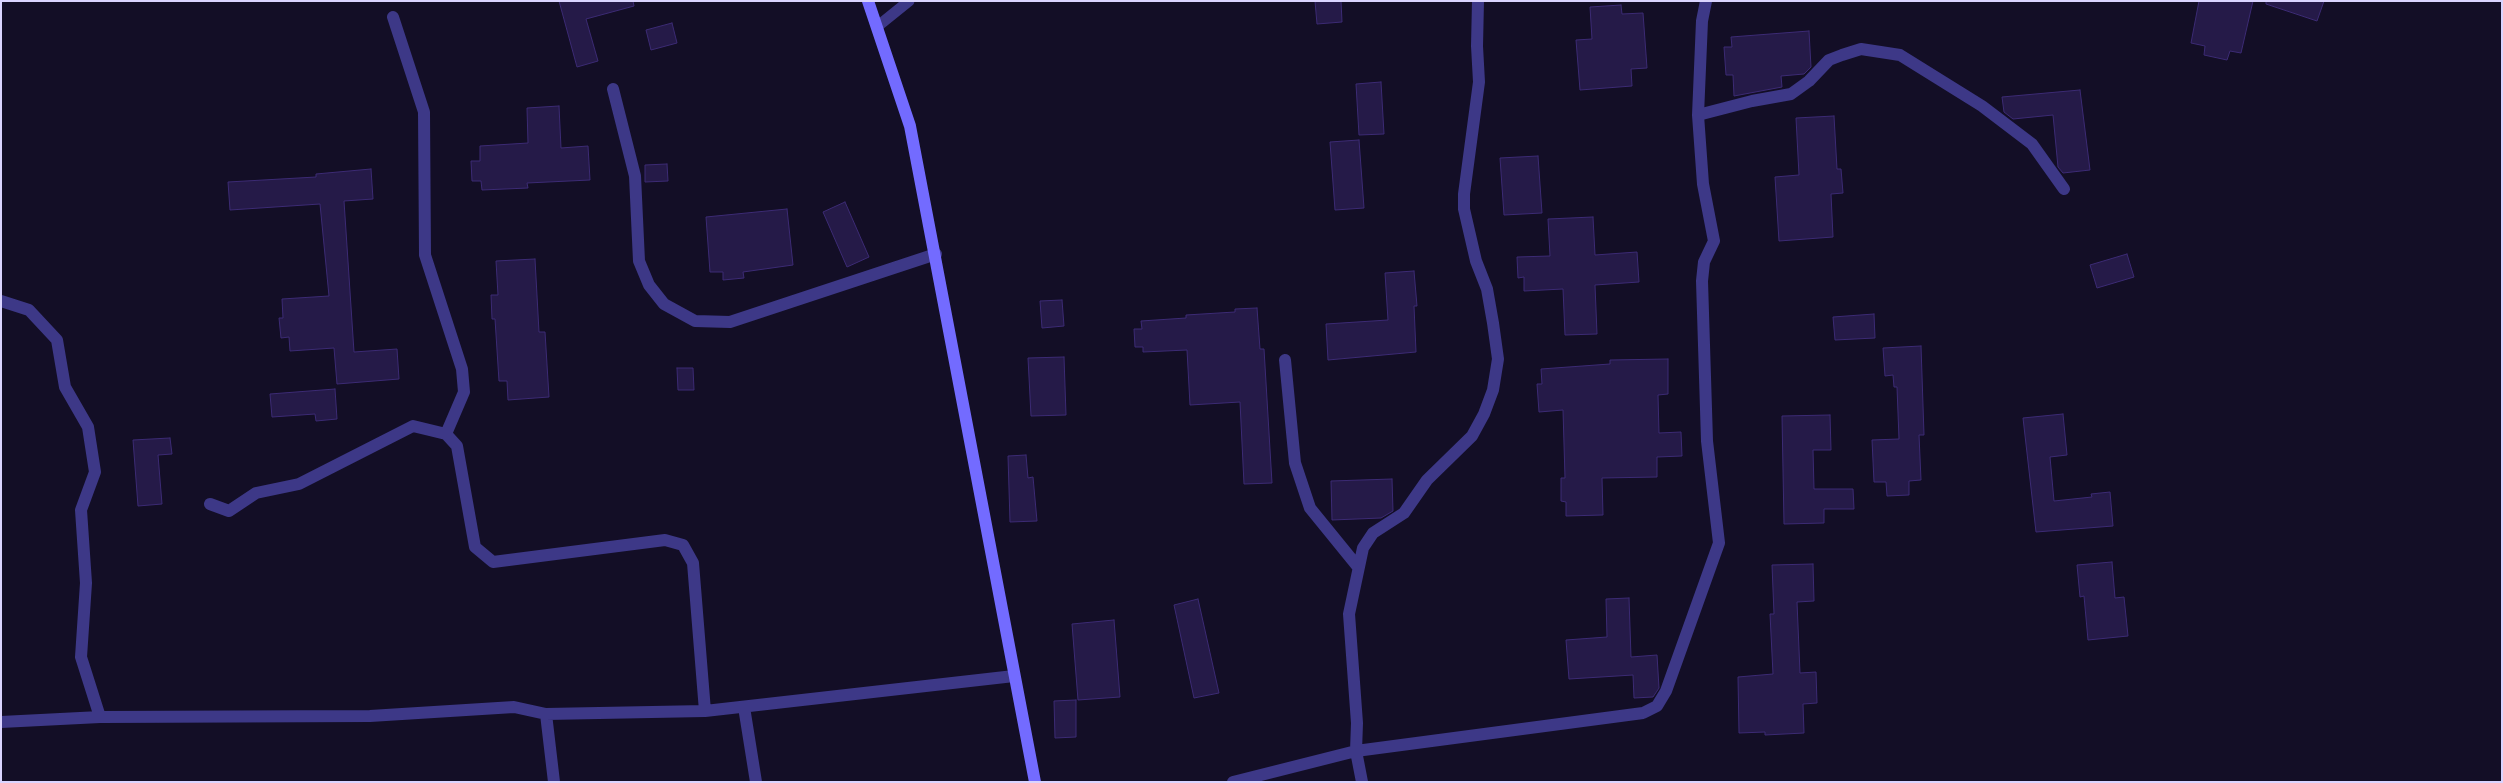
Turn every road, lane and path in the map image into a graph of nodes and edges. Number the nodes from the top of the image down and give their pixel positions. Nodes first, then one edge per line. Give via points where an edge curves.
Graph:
1 (868, 1) edge
2 (909, 1) edge
3 (1478, 1) edge
4 (1706, 1) edge
5 (393, 17) dead end
6 (878, 26) junction
7 (614, 89) dead end
8 (1698, 115) junction
9 (2064, 189) dead end
10 (936, 254) junction
11 (1, 301) edge
12 (1285, 360) dead end
13 (446, 434) junction
14 (210, 504) dead end
15 (1358, 567) junction
16 (1014, 676) junction
17 (744, 707) junction
18 (706, 711) junction
19 (546, 714) junction
20 (100, 717) junction
21 (1, 722) edge
22 (1356, 751) junction
23 (554, 782) edge
24 (756, 782) edge
25 (1036, 782) edge
26 (1233, 782) edge
27 (1362, 782) edge

1 - 6 main road
2 - 6 lane
3 - 15 street via 1476,46 1480,82 1464,209 1492,314 1498,359 1493,390 1472,436 1427,480 1404,513 1373,533 1363,548
4 - 8 street via 1702,21
5 - 13 street via 424,112 425,255 462,368 464,392
6 - 10 main road via 910,126
7 - 10 street via 635,176 639,261 648,285 664,304 695,321 730,322
8 - 9 street via 1791,94 1829,60 1861,49 1900,55 1982,106 2032,144
8 - 22 street via 1704,184 1714,241 1704,262 1702,281 1707,441 1719,543 1666,691 1657,706 1643,713
10 - 16 main road
11 - 20 street via 29,310 57,340 65,387 88,427 95,472 81,510 86,583 81,657
12 - 15 street via 1295,462 1310,508
13 - 14 street via 413,426 299,484 256,493 228,511
13 - 18 street via 457,446 475,547 493,562 665,540 683,544 693,563
15 - 22 street via 1349,614
16 - 17 street
16 - 25 main road
17 - 18 street
17 - 24 street
18 - 19 street
19 - 20 street via 514,707 370,716
19 - 23 street
20 - 21 street
22 - 26 street
22 - 27 street

